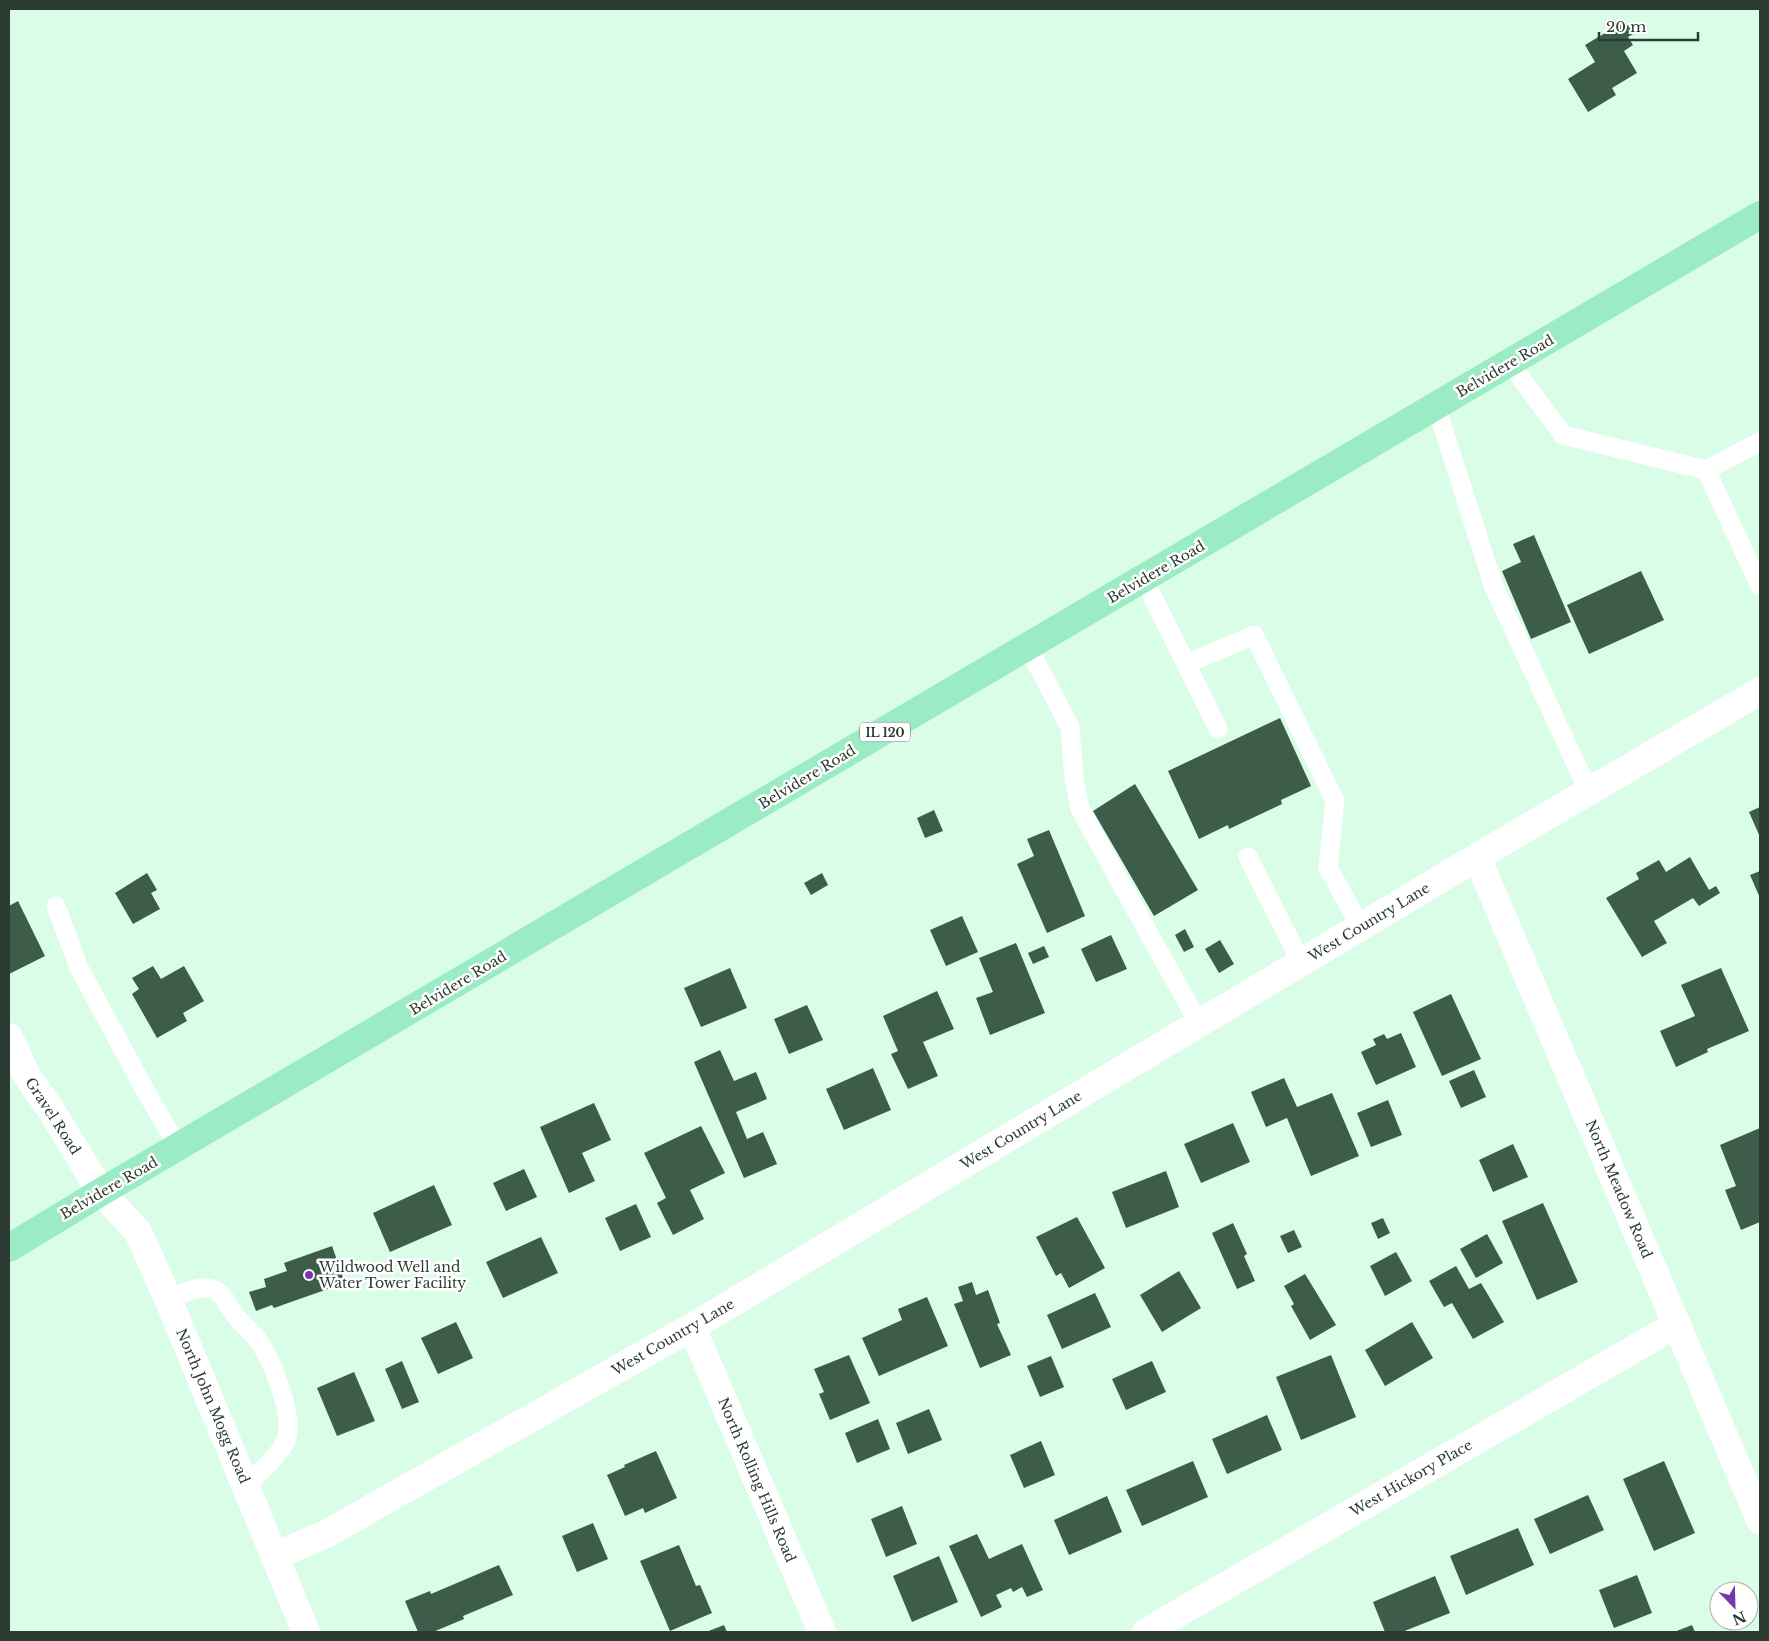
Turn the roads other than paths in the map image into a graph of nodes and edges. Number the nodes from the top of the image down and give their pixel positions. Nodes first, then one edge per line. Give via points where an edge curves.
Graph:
1 (1760, 215) edge
2 (1510, 363) junction
3 (1436, 406) junction
4 (1760, 442) edge
5 (1706, 470) junction
6 (1144, 579) junction
7 (1760, 586) edge
8 (1028, 647) junction
9 (1186, 664) junction
10 (1760, 691) edge
11 (1218, 729) dead end
12 (1589, 792) junction
13 (1248, 857) dead end
14 (1478, 857) junction
15 (56, 906) dead end
16 (1361, 927) junction
17 (1301, 962) junction
18 (1199, 1024) junction
19 (9, 1037) edge
20 (179, 1148) junction
21 (101, 1192) junction
22 (9, 1248) edge
23 (168, 1299) junction
24 (1677, 1324) junction
25 (692, 1327) junction
26 (246, 1486) junction
27 (1760, 1520) edge
28 (275, 1556) junction
29 (306, 1632) edge
30 (822, 1632) edge
31 (1146, 1632) edge

1 - 2 main road, Belvidere Road / IL 120
2 - 3 main road, Belvidere Road / IL 120
2 - 5 lane via 1563,435
3 - 6 main road, Belvidere Road / IL 120
3 - 12 lane via 1494,587
4 - 5 lane
5 - 7 lane
6 - 8 main road, Belvidere Road / IL 120
6 - 9 lane
8 - 18 lane via 1070,727 1080,809
8 - 20 main road, Belvidere Road / IL 120
9 - 11 lane
9 - 16 lane via 1254,635 1335,801 1328,868
10 - 12 street, West Country Lane
12 - 14 street, West Country Lane
13 - 17 lane
14 - 16 street, West Country Lane
14 - 24 street, North Meadow Road
15 - 20 lane via 80,968
16 - 17 street, West Country Lane
17 - 18 street, West Country Lane
18 - 25 street, West Country Lane
19 - 21 street, Gravel Road via 27,1076
20 - 21 main road, Belvidere Road / IL 120
21 - 22 main road, Belvidere Road / IL 120
21 - 23 street, North John Mogg Road via 138,1232
23 - 26 street, North John Mogg Road
23 - 26 lane via 194,1289 218,1291 258,1340 272,1364 288,1415 287,1439 280,1451
24 - 27 street, North Meadow Road
24 - 31 street, West Hickory Place
25 - 28 street, West Country Lane via 326,1534
25 - 30 street, North Rolling Hills Road
26 - 28 street, North John Mogg Road
28 - 29 street, North John Mogg Road

